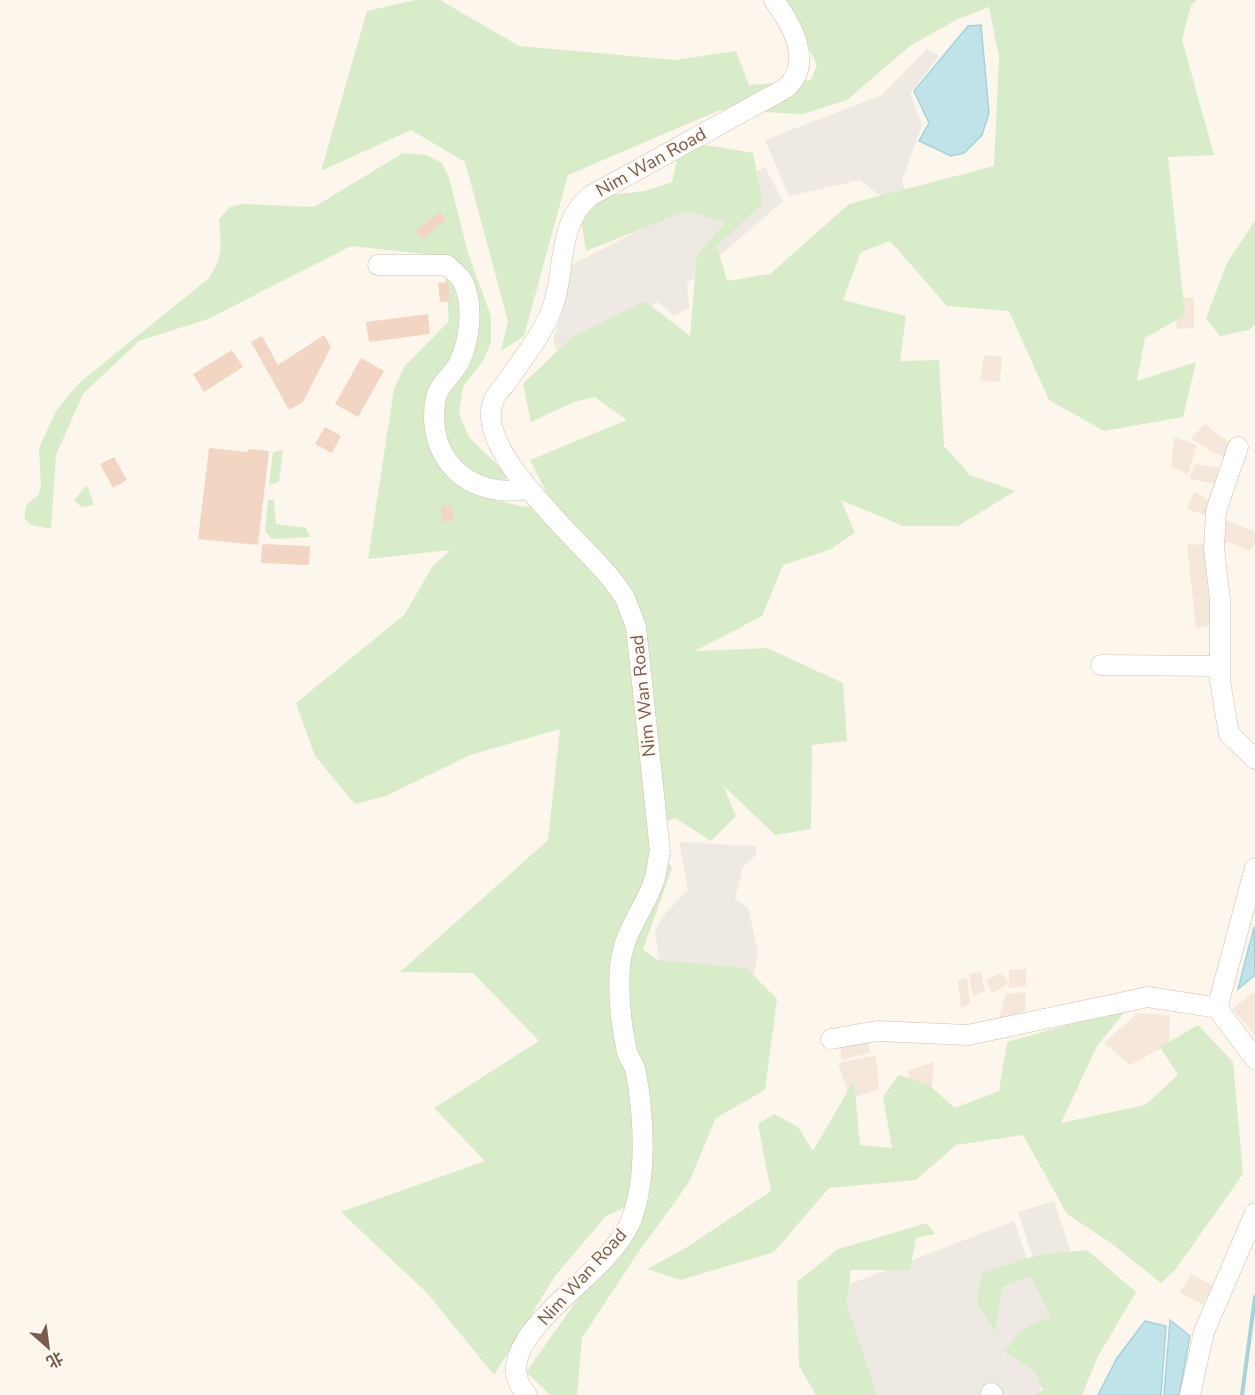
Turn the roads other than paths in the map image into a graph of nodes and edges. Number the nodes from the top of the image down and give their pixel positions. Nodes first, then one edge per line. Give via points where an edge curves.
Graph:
1 (774, 0) edge
2 (378, 266) dead end
3 (1238, 447) dead end
4 (528, 489) junction
5 (1101, 665) dead end
6 (1220, 666) junction
7 (1255, 759) edge
8 (1255, 868) edge
9 (1219, 1008) junction
10 (831, 1039) dead end
11 (1255, 1059) edge
12 (1255, 1213) edge
13 (527, 1395) edge
14 (1190, 1395) edge

1 - 4 street, Nim Wan Road via 796,38 800,59 795,80 590,196 572,216 552,309 536,340 493,402 490,424 497,445
2 - 4 street via 447,265 463,280 469,311 468,337 458,364 436,395 438,444 448,464 471,482 496,492
3 - 6 street via 1216,510
4 - 13 street, Nim Wan Road via 602,568 625,598 636,627 660,851 655,879 628,931 620,965 620,1006 628,1054 636,1069 643,1129 633,1214 618,1243 523,1347 516,1370
5 - 6 street
6 - 7 street via 1229,734
8 - 9 street
9 - 10 street via 1140,997 968,1035 877,1031
9 - 11 street
12 - 14 street via 1204,1332

